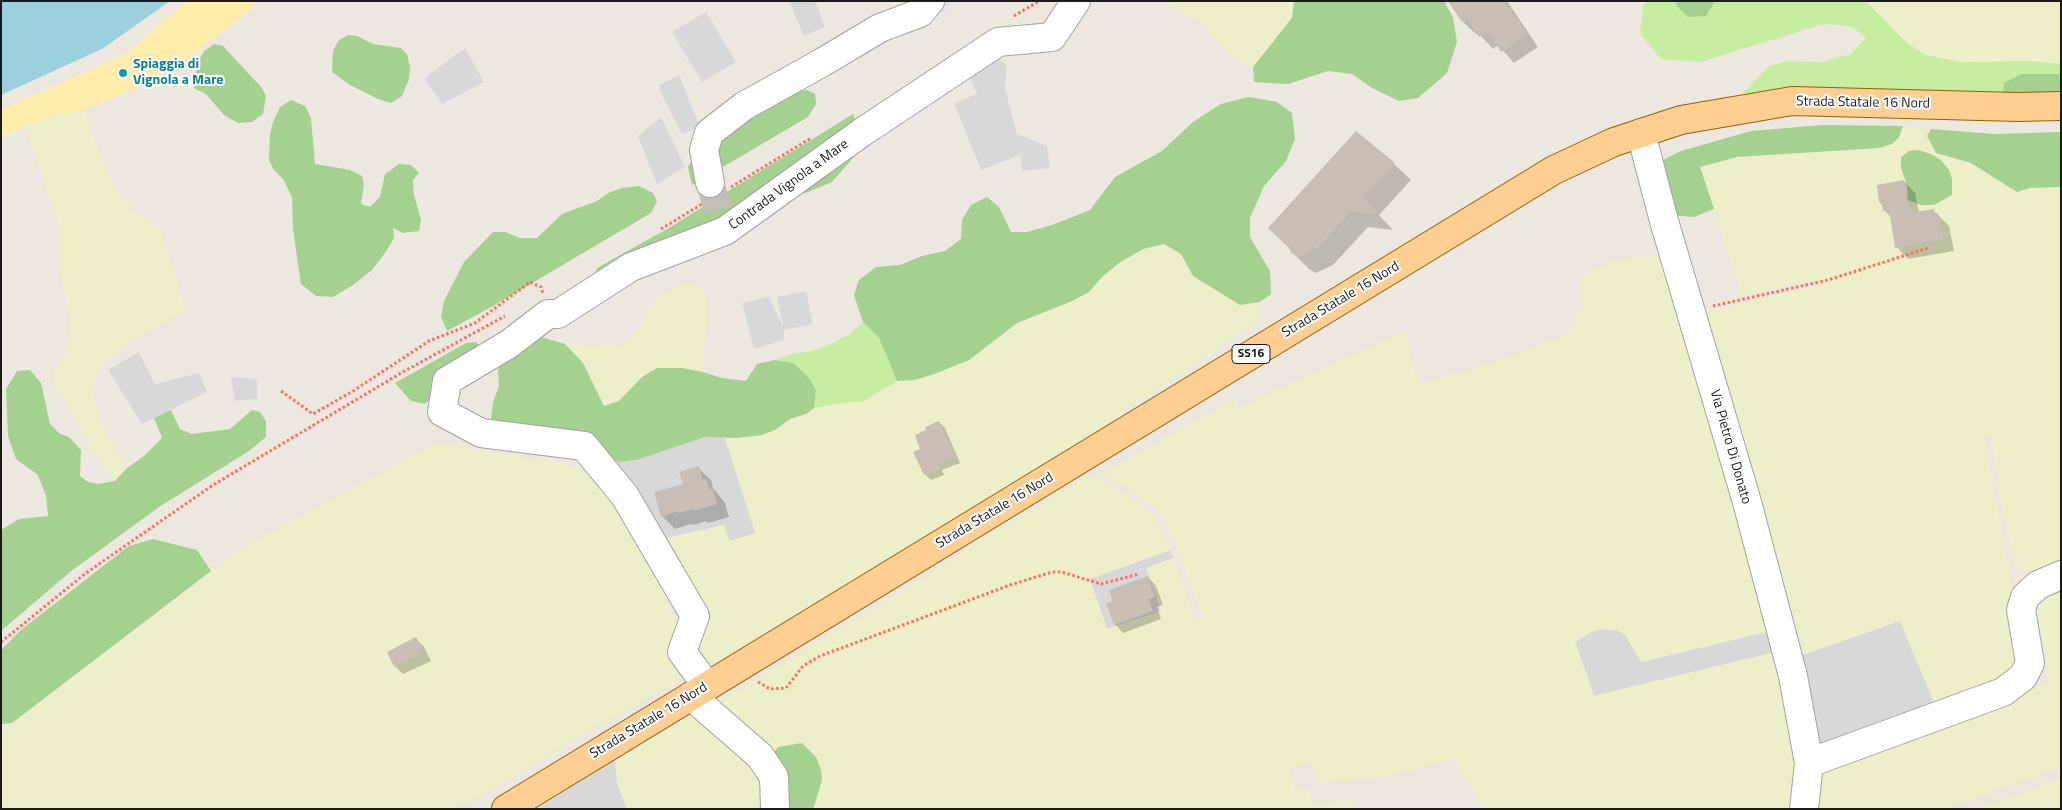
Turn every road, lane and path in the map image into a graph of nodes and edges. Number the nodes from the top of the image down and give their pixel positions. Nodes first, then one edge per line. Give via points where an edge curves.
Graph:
1 (1076, 1) edge
2 (925, 7) edge
3 (2061, 106) edge
4 (1642, 133) junction
5 (710, 183) tunnel mouth
6 (1928, 248) dead end
7 (1690, 311) junction
8 (548, 314) junction
9 (281, 391) dead end
10 (1140, 574) dead end
11 (2061, 575) edge
12 (743, 664) junction
13 (699, 691) junction
14 (1808, 763) junction
15 (506, 809) edge
16 (776, 809) edge
17 (1804, 809) edge

1 - 8 street, Contrada Vignola a Mare via 1052,37 998,42 861,133 725,230 631,267 558,314
2 - 5 street via 880,28 744,106 709,133 704,150
3 - 4 main road, Strada Statale 16 Nord / SS16 via 1792,101 1681,120
4 - 7 street, Via Pietro Di Donato
4 - 12 main road, Strada Statale 16 Nord / SS16 via 1614,142 1554,170
6 - 7 path via 1828,280
7 - 14 street, Via Pietro Di Donato via 1747,502 1793,676
8 - 9 path via 541,287 530,282 475,323 429,341 313,414
8 - 13 street, Contrada Vignola a Mare via 509,344 447,381 442,412 481,433 584,446 625,496 694,616 682,652
10 - 12 path via 1101,584 1052,572 1010,585 820,656 803,666 786,688 770,689 762,685
11 - 14 street via 2038,585 2025,597 2021,610 2030,663 2023,677 2003,692
12 - 13 main road, Strada Statale 16 Nord / SS16
13 - 15 main road, Strada Statale 16 Nord / SS16
13 - 16 street via 760,756 774,777
14 - 17 street, Via Pietro Di Donato

